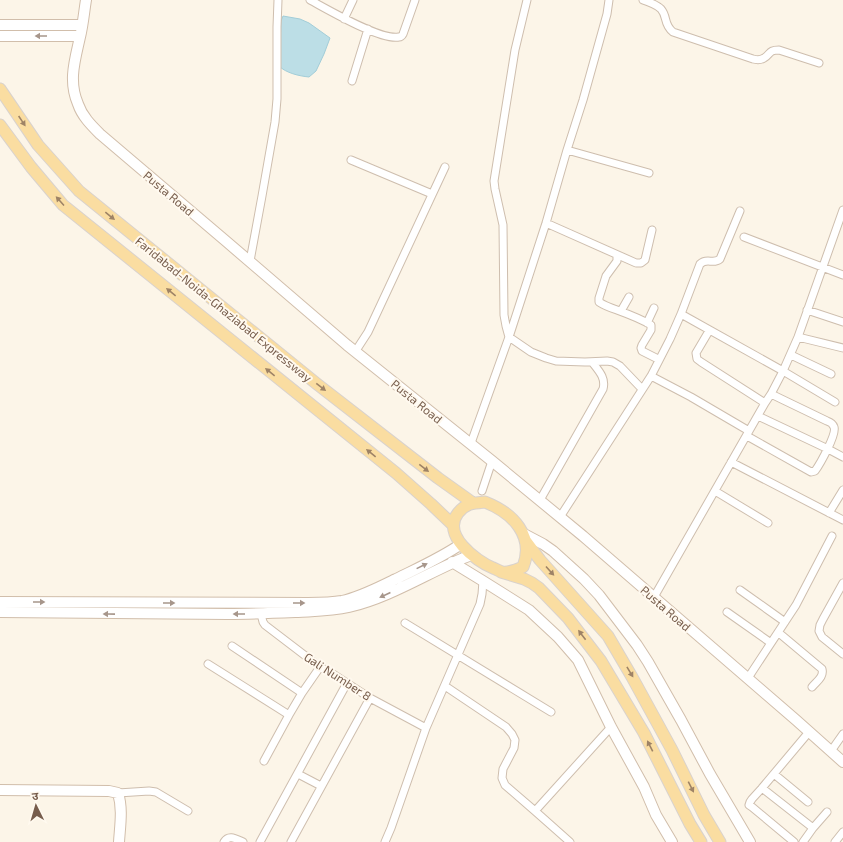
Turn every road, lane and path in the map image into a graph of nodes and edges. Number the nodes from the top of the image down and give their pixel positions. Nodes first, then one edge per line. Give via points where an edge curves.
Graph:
1 (86, 0) edge
2 (278, 0) edge
3 (310, 0) edge
4 (353, 0) edge
5 (415, 0) edge
6 (527, 0) edge
7 (609, 0) edge
8 (643, 0) edge
9 (344, 19) junction
10 (1, 24) edge
11 (82, 25) junction
12 (368, 29) junction
13 (0, 36) edge
14 (80, 36) junction
15 (819, 63) dead end
16 (352, 81) dead end
17 (0, 89) edge
18 (0, 125) edge
19 (567, 150) junction
20 (351, 160) dead end
21 (444, 167) dead end
22 (649, 173) dead end
23 (432, 194) junction
24 (843, 210) edge
25 (740, 211) dead end
26 (546, 223) junction
27 (652, 230) dead end
28 (744, 237) dead end
29 (617, 255) junction
30 (250, 261) junction
31 (822, 267) junction
32 (843, 275) edge
33 (630, 297) dead end
34 (654, 308) dead end
35 (807, 310) junction
36 (621, 311) junction
37 (681, 314) junction
38 (843, 322) edge
39 (647, 323) junction
40 (709, 331) junction
41 (798, 336) junction
42 (509, 337) junction
43 (843, 348) edge
44 (355, 352) junction
45 (791, 355) junction
46 (658, 360) junction
47 (592, 362) junction
48 (783, 371) junction
49 (831, 374) dead end
50 (650, 376) junction
51 (642, 389) junction
52 (771, 394) junction
53 (835, 402) dead end
54 (765, 403) junction
55 (758, 416) junction
56 (748, 434) junction
57 (470, 444) junction
58 (828, 449) junction
59 (843, 457) edge
60 (492, 461) junction
61 (732, 462) junction
62 (843, 490) edge
63 (482, 491) dead end
64 (715, 491) junction
65 (540, 500) junction
66 (473, 503) junction
67 (829, 513) junction
68 (560, 516) junction
69 (843, 520) edge
70 (768, 523) dead end
71 (453, 525) junction
72 (832, 536) dead end
73 (525, 537) junction
74 (461, 544) junction
75 (471, 555) junction
76 (452, 562) junction
77 (501, 572) junction
78 (483, 581) junction
79 (843, 583) edge
80 (740, 590) dead end
81 (654, 597) junction
82 (366, 598) junction
83 (0, 602) edge
84 (0, 612) edge
85 (727, 612) dead end
86 (261, 614) junction
87 (784, 622) junction
88 (405, 623) dead end
89 (779, 632) junction
90 (771, 643) junction
91 (232, 646) dead end
92 (592, 649) junction
93 (843, 653) edge
94 (458, 655) junction
95 (578, 660) junction
96 (208, 664) dead end
97 (320, 667) junction
98 (748, 678) junction
99 (347, 683) junction
100 (445, 686) junction
101 (812, 687) dead end
102 (302, 693) junction
103 (370, 698) junction
104 (551, 712) dead end
105 (289, 715) junction
106 (611, 727) junction
107 (426, 728) junction
108 (809, 732) junction
109 (843, 734) edge
110 (831, 751) junction
111 (264, 760) dead end
112 (843, 762) edge
113 (298, 774) junction
114 (774, 774) junction
115 (321, 786) junction
116 (762, 788) junction
117 (0, 790) edge
118 (118, 793) junction
119 (808, 802) dead end
120 (188, 811) dead end
121 (535, 811) junction
122 (826, 812) dead end
123 (814, 828) junction
124 (843, 832) edge
125 (263, 841) edge
126 (566, 841) edge
127 (119, 842) edge
128 (224, 842) edge
129 (242, 842) edge
130 (291, 842) edge
131 (385, 842) edge
132 (672, 842) edge
133 (701, 842) edge
134 (720, 842) edge
135 (750, 842) edge
136 (794, 842) edge
137 (803, 842) edge
138 (835, 842) edge

1 - 11 street, Pusta Road
2 - 30 street via 275,122
3 - 9 street
4 - 9 street
5 - 12 street via 400,37 381,35
6 - 42 street via 515,50 494,181 503,225 504,315
7 - 19 street via 584,100
8 - 15 street via 661,9 666,24 673,32 753,59 759,60 770,52 779,50
9 - 12 street
10 - 11 street
11 - 14 street, Pusta Road
12 - 16 street
14 -> 13 street
14 - 30 street, Pusta Road via 73,68 73,85 74,96 86,120
17 -> 66 main road, Faridabad-Noida-Ghaziabad Expressway via 38,146 79,191 317,384
71 -> 18 main road, Faridabad-Noida-Ghaziabad Expressway via 396,473 63,205
19 - 22 street
19 - 26 street
20 - 23 street
21 - 23 street
23 - 44 street via 368,332
24 - 31 street
25 - 37 street via 720,259 714,262 703,261 700,264
26 - 29 street
26 - 42 street
27 - 29 street via 644,262 639,264
28 - 31 street
29 - 36 street via 617,261 606,276 599,302
30 - 44 street, Pusta Road
31 - 32 street
31 - 35 street
33 - 36 street
34 - 39 street
35 - 38 street
35 - 41 street
36 - 39 street
37 - 40 street
37 - 46 street
39 - 46 street via 651,330 641,348
40 - 48 street
40 - 54 street via 696,353 697,359
41 - 43 street
41 - 45 street
42 - 47 street via 531,352 546,358 556,361
42 - 57 street
44 - 57 street, Pusta Road
45 - 48 street
45 - 49 street
46 - 50 street
47 - 51 street via 613,362
47 - 65 street via 604,379 603,389
48 - 52 street
48 - 53 street
50 - 51 street
50 - 56 street
51 - 68 street
52 - 54 street
52 - 58 street via 832,424 835,432
54 - 55 street
55 - 56 street
55 - 58 street
56 - 58 street via 811,472 816,471
56 - 61 street
57 - 60 street, Pusta Road
58 - 59 street
60 - 63 street
60 - 65 street, Pusta Road
61 - 64 street
61 - 67 street
62 - 67 street
64 - 70 street
64 - 81 street
65 - 68 street, Pusta Road
66 - 71 main road via 464,507
66 - 73 main road via 485,502 496,506 513,520
67 - 69 street
68 - 81 street, Pusta Road
71 - 74 main road
72 - 87 street via 796,605
73 - 77 main road via 527,550 523,567 515,571
73 -> 134 main road via 540,560 608,636
73 - 135 street via 553,551 584,579 637,645
74 - 75 main road
82 -> 74 street
75 - 76 street
75 - 77 main road
76 - 78 street
76 -> 82 street via 379,598
92 -> 77 main road via 568,618 539,588 524,579
78 - 94 street via 480,604
78 - 95 street via 529,610
79 - 93 street via 819,631 822,637
80 - 87 street
81 - 98 street, Pusta Road
83 -> 82 street via 308,603
82 - 86 street via 351,607 334,611
86 -> 84 street
85 - 90 street
86 - 97 street, Gali Number 8 via 265,626
87 - 89 street
88 - 94 street
89 - 90 street
89 - 101 street via 822,669 822,676
90 - 98 street
91 - 102 street
92 - 95 street
133 -> 92 main road via 644,733
94 - 100 street
94 - 104 street
95 - 106 street
96 - 105 street
97 - 99 street, Gali Number 8
97 - 102 street
98 - 108 street, Pusta Road
99 - 103 street, Gali Number 8
99 - 113 street
100 - 107 street
100 - 121 street via 506,727 512,734 515,740 514,748 503,769 502,778 505,786
102 - 105 street
103 - 107 street, Gali Number 8
103 - 115 street
105 - 111 street
106 - 121 street
106 - 132 street
107 - 131 street
108 - 110 street, Pusta Road
108 - 114 street
109 - 110 street
110 - 112 street, Pusta Road
113 - 115 street
113 - 125 street
114 - 116 street
114 - 119 street
115 - 130 street
116 - 123 street
116 - 136 street via 752,798 750,805
117 - 118 street
118 - 120 street via 156,792
118 - 127 street via 121,808
121 - 126 street
122 - 123 street
123 - 137 street
124 - 138 street
128 - 129 street via 230,837

